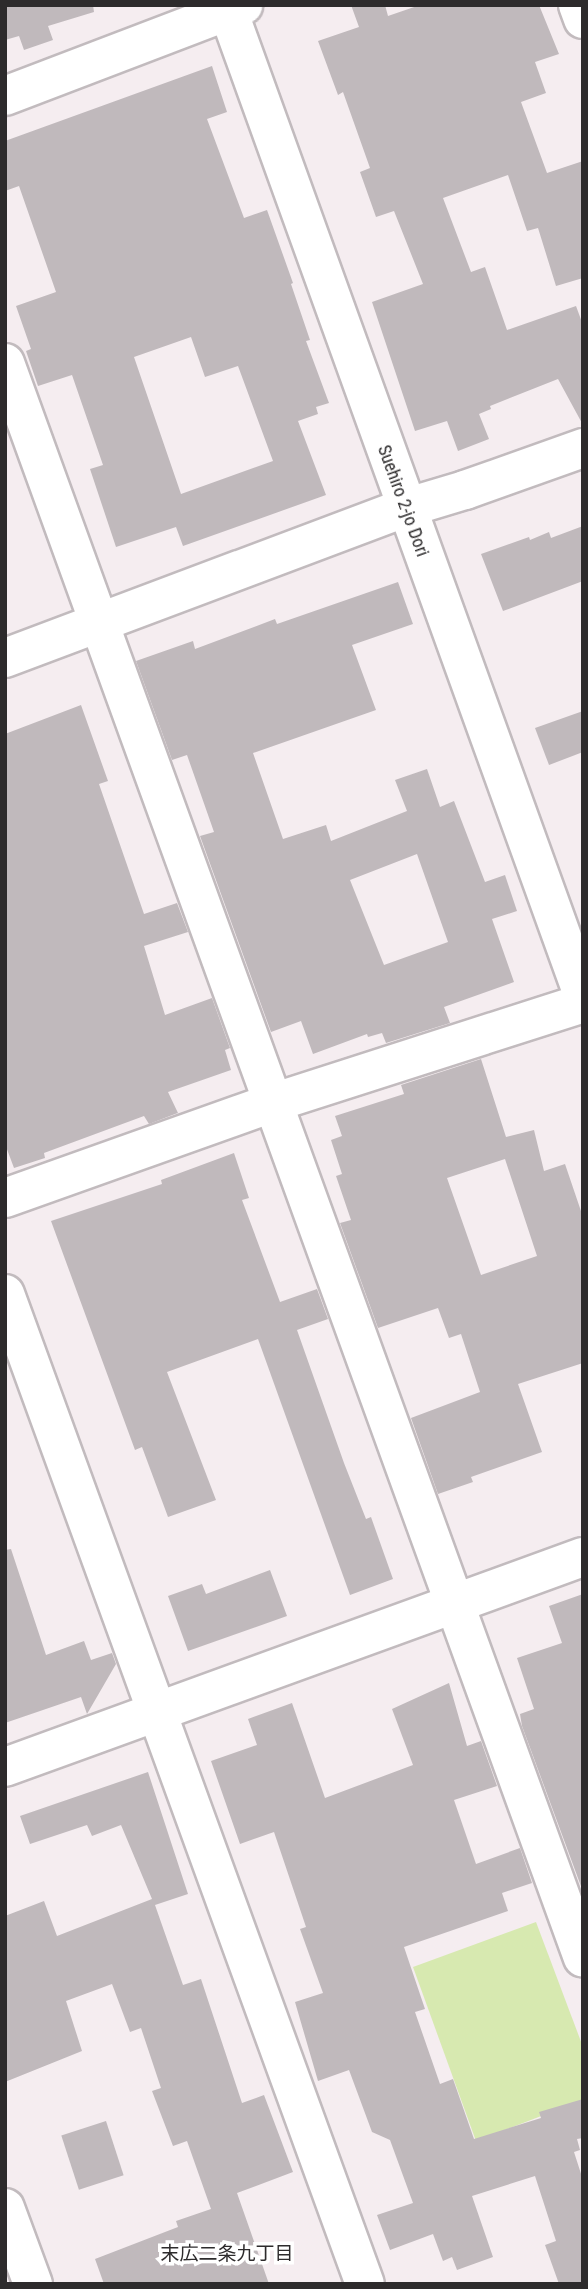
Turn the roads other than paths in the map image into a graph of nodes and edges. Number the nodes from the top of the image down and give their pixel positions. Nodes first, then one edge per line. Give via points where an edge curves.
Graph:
1 (578, 5) edge
2 (233, 7) edge
3 (583, 19) edge
4 (5, 96) edge
5 (5, 363) edge
6 (583, 448) edge
7 (405, 508) junction
8 (101, 623) junction
9 (5, 657) edge
10 (583, 995) edge
11 (583, 1003) edge
12 (272, 1103) junction
13 (5, 1198) edge
14 (5, 1294) edge
15 (583, 1557) edge
16 (454, 1602) junction
17 (157, 1712) junction
18 (5, 1767) edge
19 (583, 1958) edge
20 (5, 2208) edge
21 (33, 2284) edge
22 (365, 2284) edge

1 - 3 street
2 - 4 street
2 - 7 street, Suehiro 2-jo Dori
5 - 8 street
6 - 7 street
7 - 8 street
7 - 10 street, Suehiro 2-jo Dori
8 - 9 street
8 - 12 street
11 - 12 street
12 - 13 street
12 - 16 street
14 - 17 street
15 - 16 street
16 - 17 street
16 - 19 street
17 - 18 street
17 - 22 street
20 - 21 street

